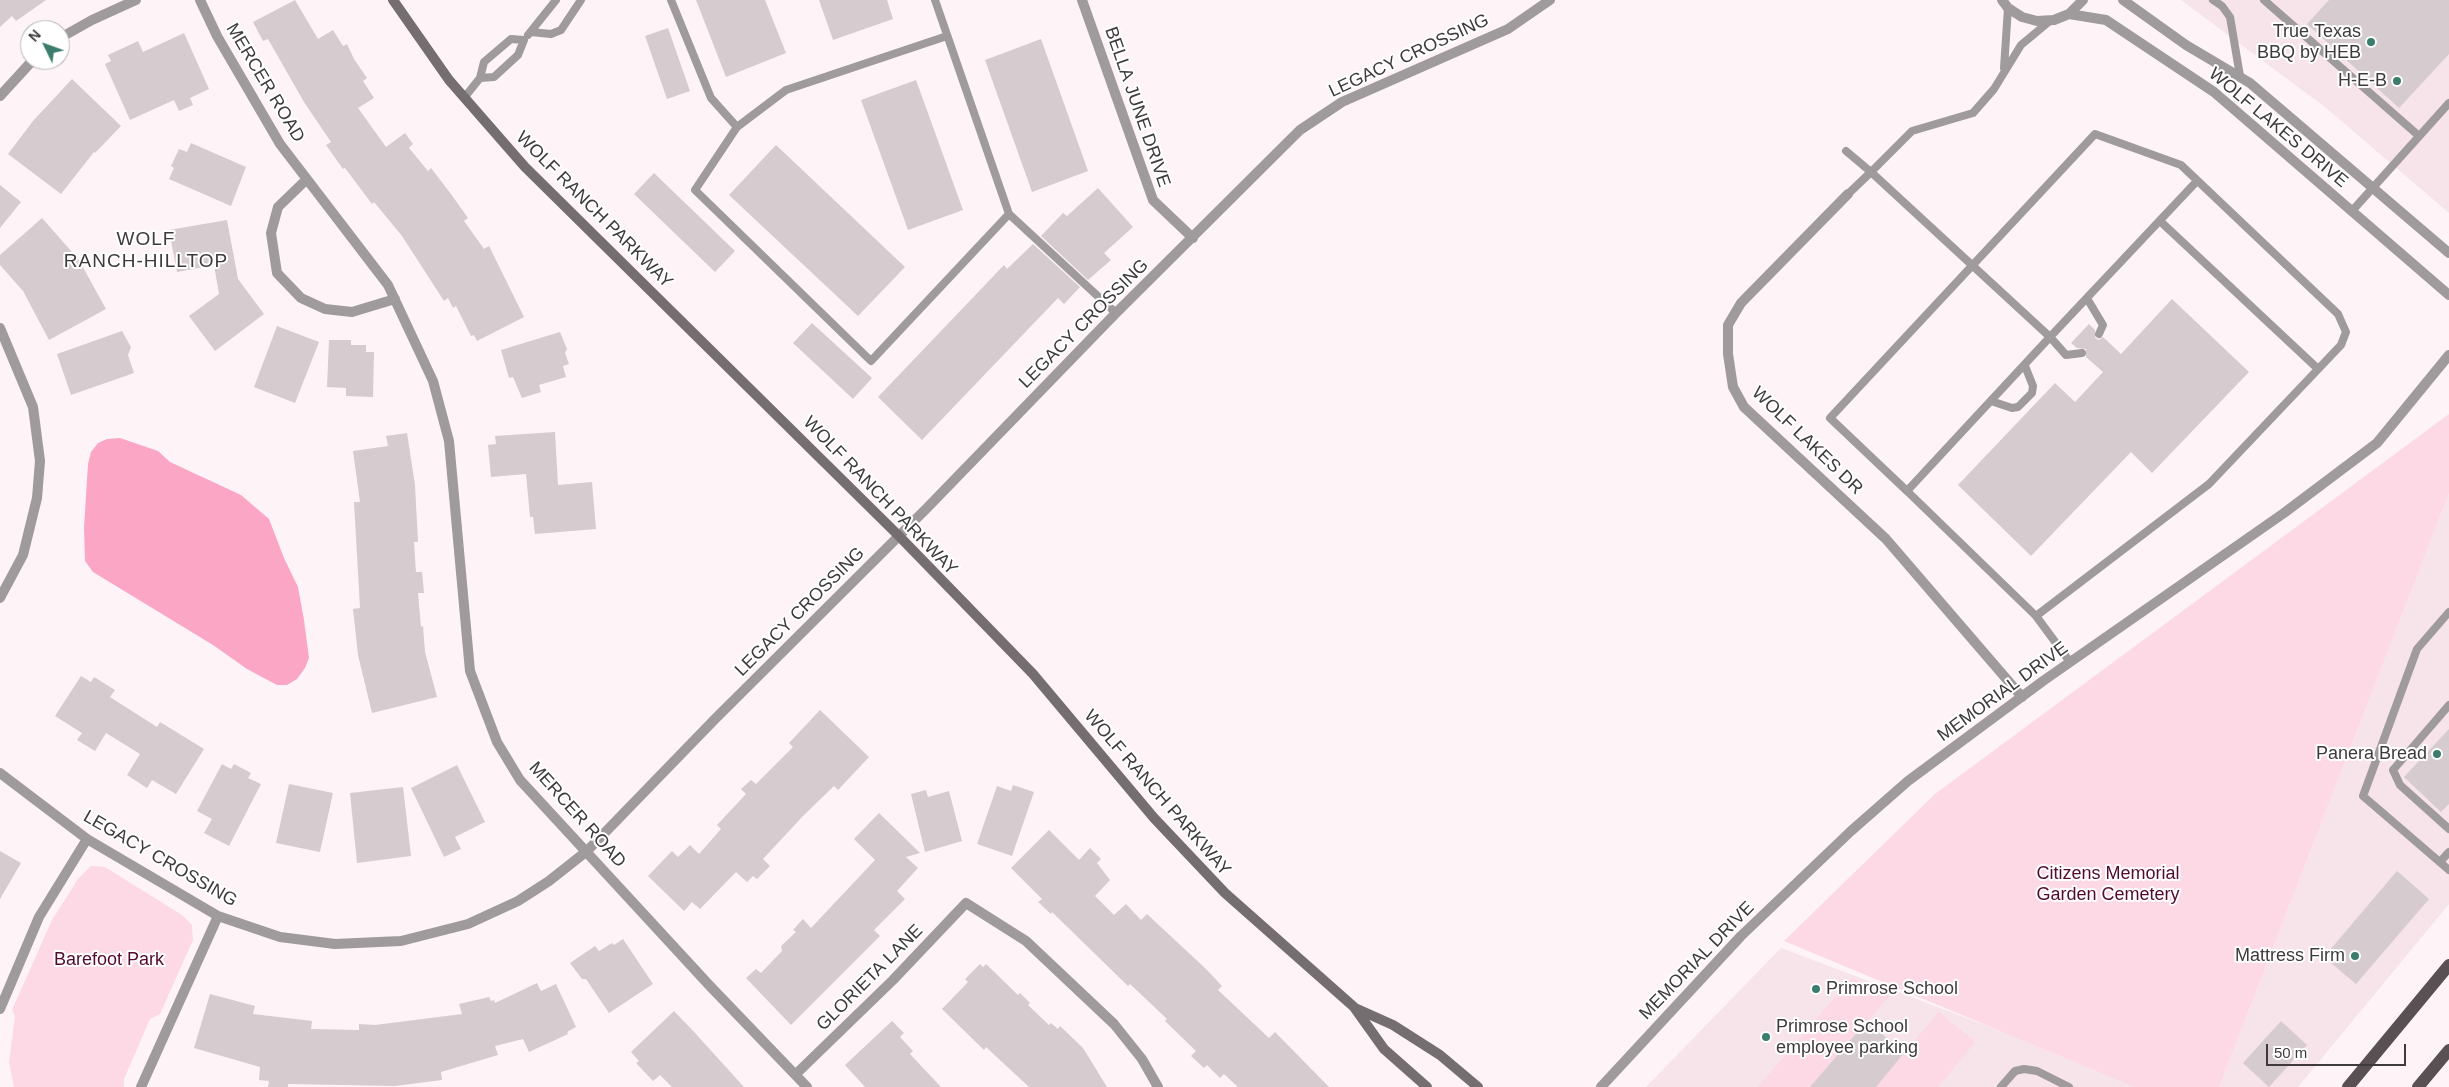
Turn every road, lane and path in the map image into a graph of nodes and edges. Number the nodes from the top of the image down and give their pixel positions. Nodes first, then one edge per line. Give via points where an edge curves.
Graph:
1 (136, 0) edge
2 (200, 0) edge
3 (393, 0) edge
4 (556, 0) edge
5 (581, 0) edge
6 (671, 0) edge
7 (934, 0) edge
8 (1082, 0) edge
9 (1550, 0) edge
10 (2083, 0) edge
11 (2123, 0) edge
12 (2213, 0) edge
13 (2264, 0) edge
14 (2005, 4) edge
15 (2069, 14) junction
16 (2051, 20) junction
17 (70, 32) edge
18 (531, 32) junction
19 (947, 36) junction
20 (524, 40) junction
21 (24, 70) edge
22 (2004, 70) junction
23 (2240, 76) junction
24 (480, 78) junction
25 (0, 96) edge
26 (464, 98) junction
27 (2449, 103) edge
28 (736, 128) junction
29 (2419, 136) junction
30 (1846, 151) dead end
31 (1871, 172) junction
32 (307, 179) junction
33 (2197, 182) junction
34 (2373, 188) junction
35 (1848, 194) joint
36 (2352, 211) junction
37 (1009, 214) junction
38 (2160, 221) junction
39 (1193, 238) junction
40 (2449, 253) edge
41 (1972, 266) junction
42 (2449, 295) edge
43 (396, 299) junction
44 (2088, 300) junction
45 (1116, 313) junction
46 (0, 328) edge
47 (2099, 334) dead end
48 (2050, 338) junction
49 (2082, 353) dead end
50 (2449, 355) edge
51 (2025, 366) junction
52 (2317, 368) junction
53 (1991, 401) junction
54 (1907, 491) junction
55 (899, 536) junction
56 (0, 598) edge
57 (2449, 612) edge
58 (2036, 616) junction
59 (2070, 662) junction
60 (2022, 697) junction
61 (2449, 704) edge
62 (0, 773) edge
63 (2449, 829) edge
64 (88, 839) junction
65 (587, 851) junction
66 (2449, 852) edge
67 (2440, 862) junction
68 (2449, 870) edge
69 (218, 916) junction
70 (2449, 965) edge
71 (1354, 1008) junction
72 (0, 1009) edge
73 (2449, 1050) edge
74 (796, 1074) junction
75 (141, 1087) edge
76 (807, 1087) edge
77 (1158, 1087) edge
78 (1427, 1087) edge
79 (1478, 1087) edge
80 (1601, 1087) edge
81 (2001, 1087) edge
82 (2069, 1087) edge
83 (2348, 1087) edge
84 (2418, 1087) edge

1 - 17 street
2 - 32 street, MERCER ROAD via 217,36 280,144
3 - 26 street, WOLF RANCH PARKWAY
4 - 18 lane
5 - 18 lane via 561,30 551,34
6 - 28 lane via 711,98
7 - 19 lane
8 - 39 street, BELLA JUNE DRIVE via 1152,200
9 - 39 street, LEGACY CROSSING via 1508,29 1379,85 1335,107 1300,130
10 - 15 street
11 - 23 street, WOLF LAKES DRIVE via 2186,45
12 - 23 lane via 2230,17
13 - 29 lane
14 - 16 street via 2022,17
14 - 22 lane
15 - 16 street
15 - 36 street, WOLF LAKES DRIVE via 2106,20 2214,92
16 - 22 lane via 2021,45
18 - 20 lane
19 - 28 lane via 786,90
19 - 37 lane
20 - 24 lane via 518,56 494,77
20 - 24 lane via 511,39 484,62
21 - 25 street
22 - 31 lane via 1973,113 1912,131
23 - 34 street, WOLF LAKES DRIVE
24 - 26 lane
26 - 55 street, WOLF RANCH PARKWAY via 525,167
27 - 29 lane
28 - 37 lane via 695,190 871,361
29 - 34 lane
30 - 31 lane
31 - 35 lane
31 - 41 lane
32 - 43 street, MERCER ROAD
32 - 43 street via 278,207 270,233 277,273 301,298 325,309 352,312
33 - 38 lane
33 - 41 lane via 2181,165 2095,134
33 - 52 lane via 2338,314 2346,332 2341,345
34 - 36 lane
34 - 40 street, WOLF LAKES DRIVE
35 - 60 street, WOLF LAKES DR via 1741,303 1728,325 1733,387 1744,407 1886,539
36 - 42 street, WOLF LAKES DRIVE
37 - 45 lane
38 - 44 lane
38 - 52 lane
39 - 45 street, LEGACY CROSSING
41 - 48 lane
41 - 54 lane via 1830,418
43 - 65 street, MERCER ROAD via 433,381 449,441 470,672 497,742 520,780
44 - 47 lane via 2103,325
44 - 48 lane
45 - 55 street, LEGACY CROSSING
46 - 56 street via 33,406 40,461 37,498 23,554
48 - 49 lane via 2066,355
48 - 51 lane
50 - 59 street, MEMORIAL DRIVE via 2377,443 2284,514
51 - 53 lane
51 - 53 lane via 2033,386 2032,393 2018,407
52 - 58 lane via 2209,484
53 - 54 lane
54 - 58 lane
55 - 65 street, LEGACY CROSSING
55 - 71 street, WOLF RANCH PARKWAY via 1033,674 1154,818 1225,893
57 - 67 lane via 2417,649 2363,796
58 - 59 lane
59 - 60 street, MEMORIAL DRIVE
60 - 80 street, MEMORIAL DRIVE via 1908,782 1851,831 1740,936
61 - 63 lane via 2393,770 2400,786
62 - 64 street, LEGACY CROSSING
64 - 69 street, LEGACY CROSSING
64 - 72 street via 39,917
65 - 69 street, LEGACY CROSSING via 518,901 468,924 401,941 335,944 280,938
65 - 74 street, MERCER ROAD via 708,985
66 - 67 lane
67 - 68 lane
69 - 75 street
70 - 83 main road
71 - 78 street, WOLF RANCH PARKWAY via 1384,1049
71 - 79 street, WOLF RANCH PARKWAY via 1392,1025 1432,1050
73 - 84 main road
74 - 76 street, MERCER ROAD
74 - 77 street, GLORIETA LANE via 893,980 966,903 1026,941 1114,1024 1142,1059
81 - 82 lane via 2015,1071 2024,1069 2037,1071

